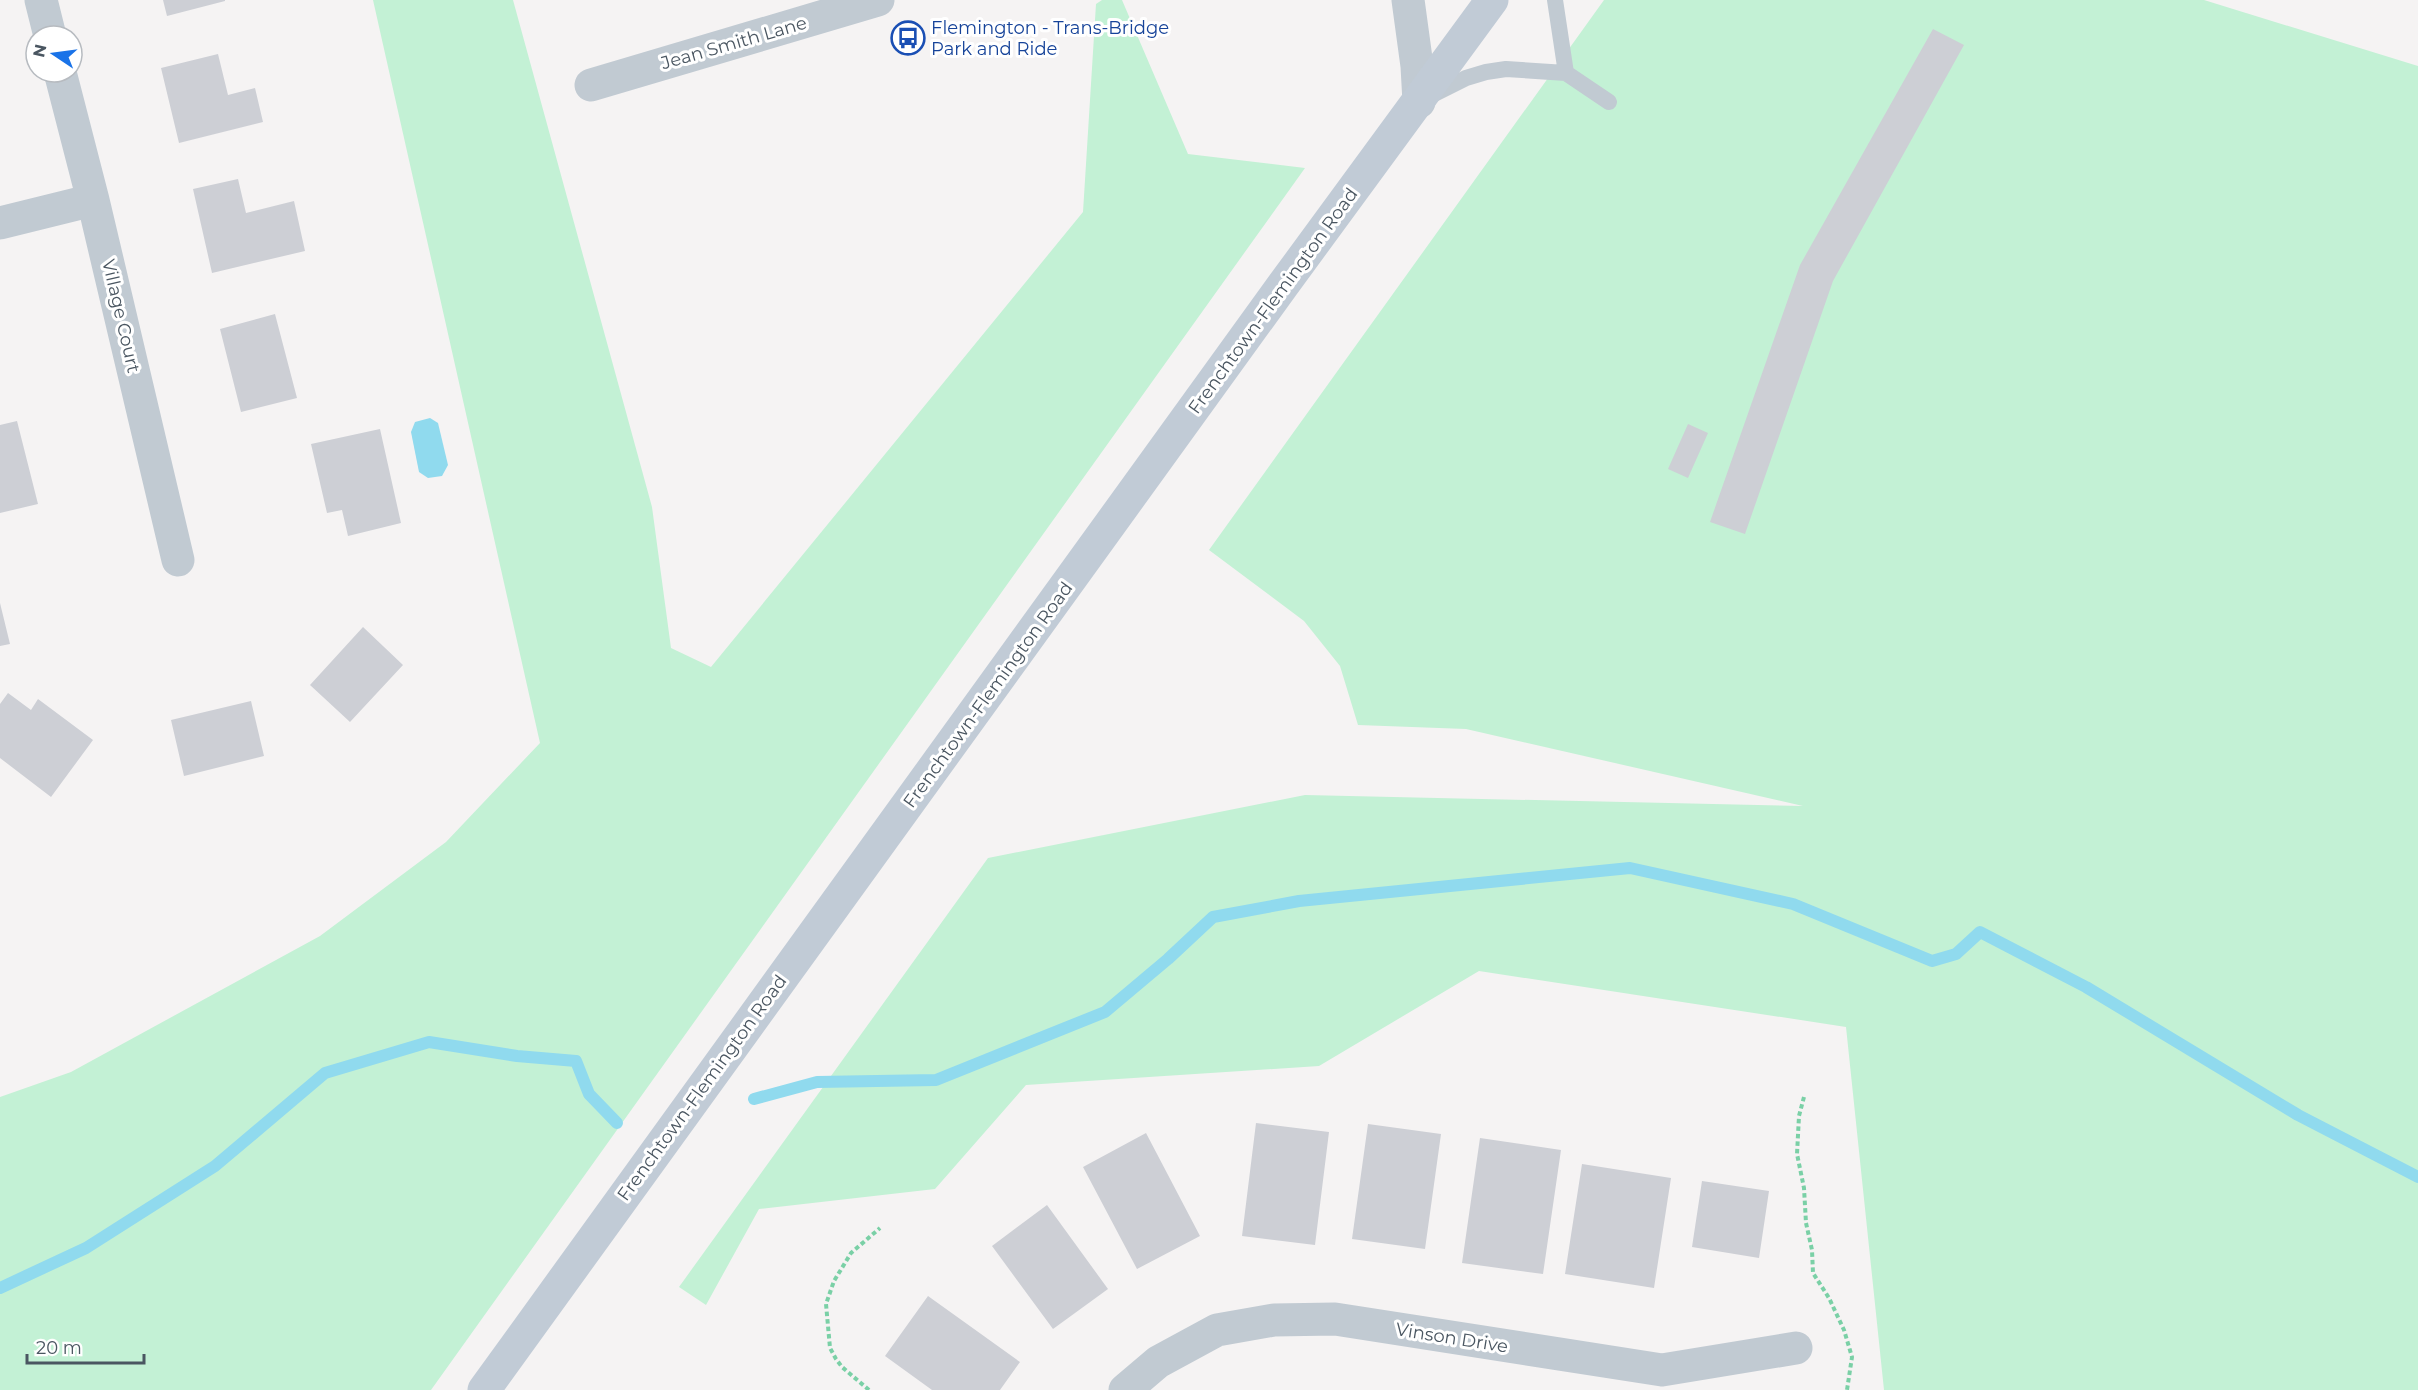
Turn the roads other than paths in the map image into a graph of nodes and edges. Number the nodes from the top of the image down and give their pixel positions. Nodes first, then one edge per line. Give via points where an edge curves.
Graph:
1 (41, 0) edge
2 (878, 0) edge
3 (1408, 0) edge
4 (1492, 0) edge
5 (1555, 0) edge
6 (47, 24) edge
7 (1566, 73) junction
8 (63, 84) edge
9 (591, 85) dead end
10 (1419, 102) junction
11 (1609, 102) dead end
12 (93, 200) junction
13 (0, 223) edge
14 (178, 560) dead end
15 (1796, 1348) dead end
16 (484, 1390) edge
17 (1125, 1390) edge

1 - 6 street
2 - 9 street, Jean Smith Lane
3 - 10 street
4 - 10 main road, Frenchtown-Flemington Road
5 - 7 lane
7 - 10 lane via 1506,69 1486,72
7 - 11 lane
8 - 12 street, Village Court
10 - 16 main road, Frenchtown-Flemington Road
12 - 13 street
12 - 14 street, Village Court
15 - 17 street, Vinson Drive via 1662,1370 1335,1319 1274,1320 1217,1330 1158,1362

